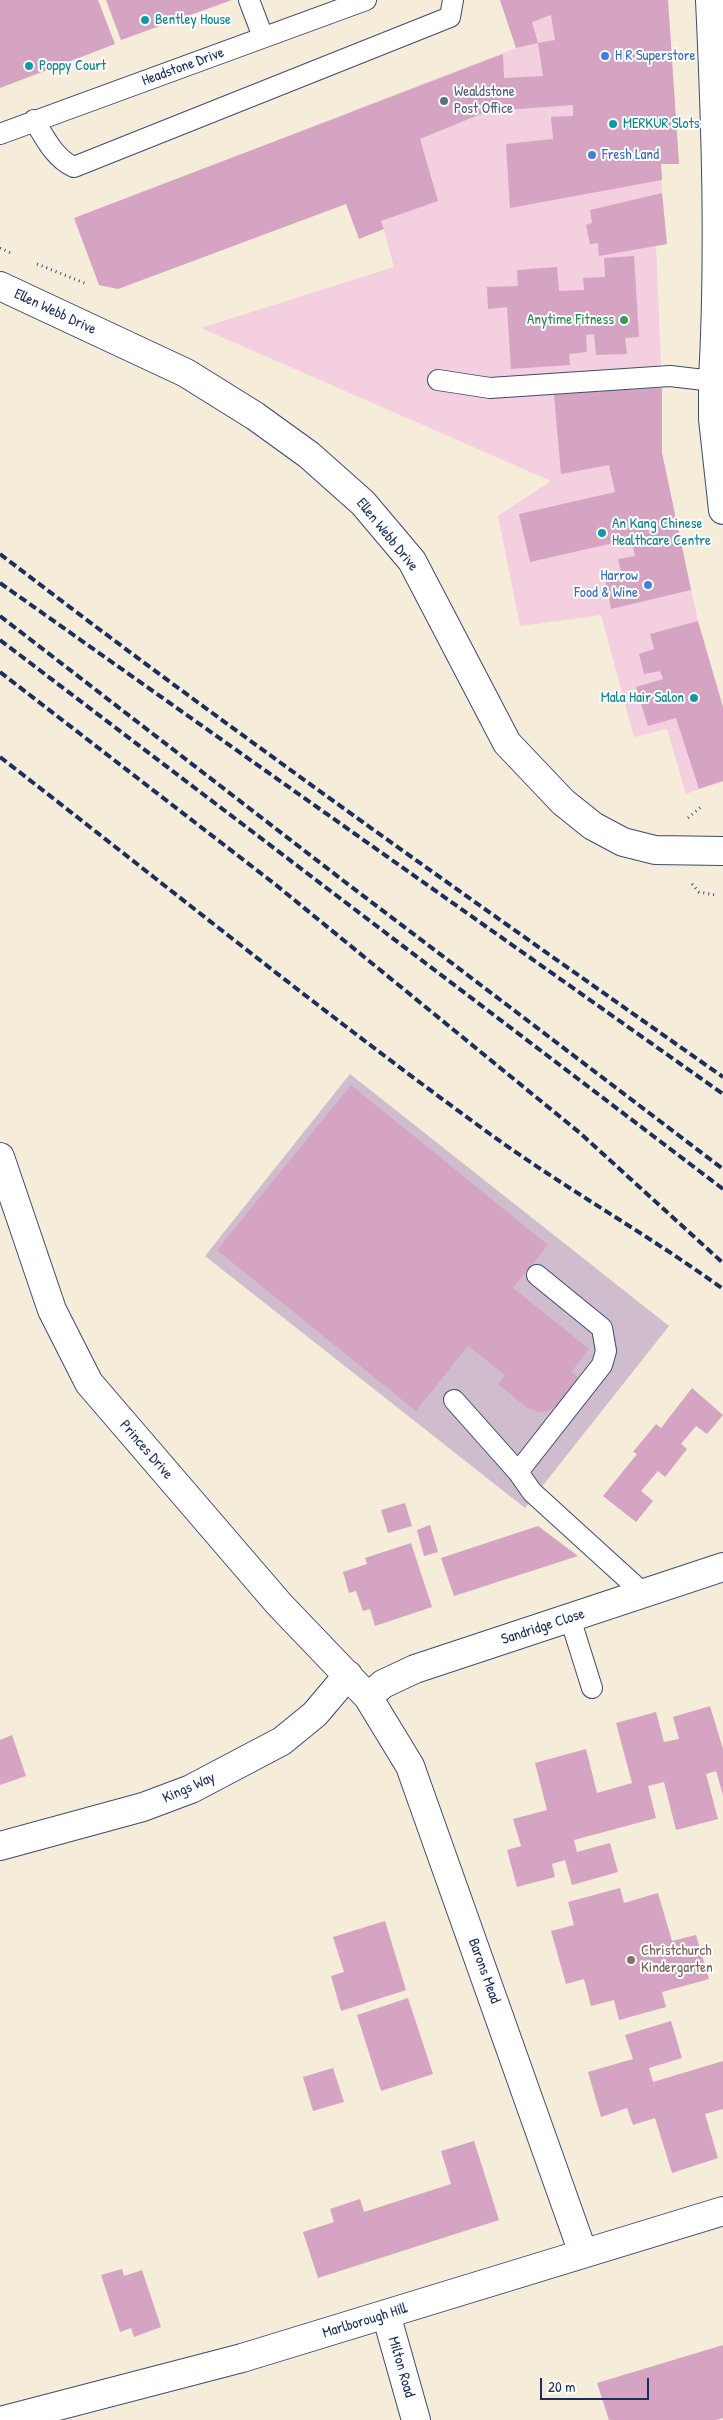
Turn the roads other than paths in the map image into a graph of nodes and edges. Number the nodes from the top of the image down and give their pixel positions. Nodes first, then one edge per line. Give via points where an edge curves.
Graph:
1 (249, 0) edge
2 (366, 0) edge
3 (454, 0) edge
4 (710, 0) edge
5 (264, 37) junction
6 (34, 120) junction
7 (0, 134) edge
8 (0, 286) edge
9 (438, 380) dead end
10 (718, 380) edge
11 (723, 510) edge
12 (723, 852) edge
13 (0, 1157) edge
14 (7, 1198) edge
15 (537, 1275) dead end
16 (454, 1400) dead end
17 (518, 1472) junction
18 (723, 1567) edge
19 (643, 1593) junction
20 (570, 1618) junction
21 (348, 1675) junction
22 (592, 1688) dead end
23 (368, 1697) junction
24 (0, 1846) edge
25 (723, 2211) edge
26 (583, 2253) junction
27 (386, 2314) junction
28 (4, 2420) edge
29 (416, 2420) edge

1 - 5 lane
2 - 5 lane, Headstone Drive
3 - 6 lane via 450,17 74,167 50,146
4 - 10 street via 717,134
5 - 6 lane, Headstone Drive
6 - 7 lane, Headstone Drive
8 - 12 street, Ellen Webb Drive via 186,373 309,455 363,503 412,561 507,743 535,776 586,820 623,842 654,850
9 - 10 lane via 490,388 670,376
10 - 11 street via 713,419
13 - 14 street, Princes Drive
14 - 21 street, Princes Drive via 52,1310 89,1383 279,1604
15 - 17 lane via 602,1328 606,1351 602,1364
16 - 17 lane
17 - 19 lane via 532,1492
18 - 19 street, Sandridge Close
19 - 20 street, Sandridge Close
20 - 22 lane
20 - 23 street, Sandridge Close via 415,1669 383,1684
21 - 23 street, Princes Drive
21 - 24 street, Kings Way via 315,1714 282,1741 191,1789 143,1807
23 - 26 street, Barons Mead via 410,1766
25 - 26 street, Marlborough Hill
26 - 27 street, Marlborough Hill
27 - 28 street, Marlborough Hill via 242,2358
27 - 29 street, Milton Road

